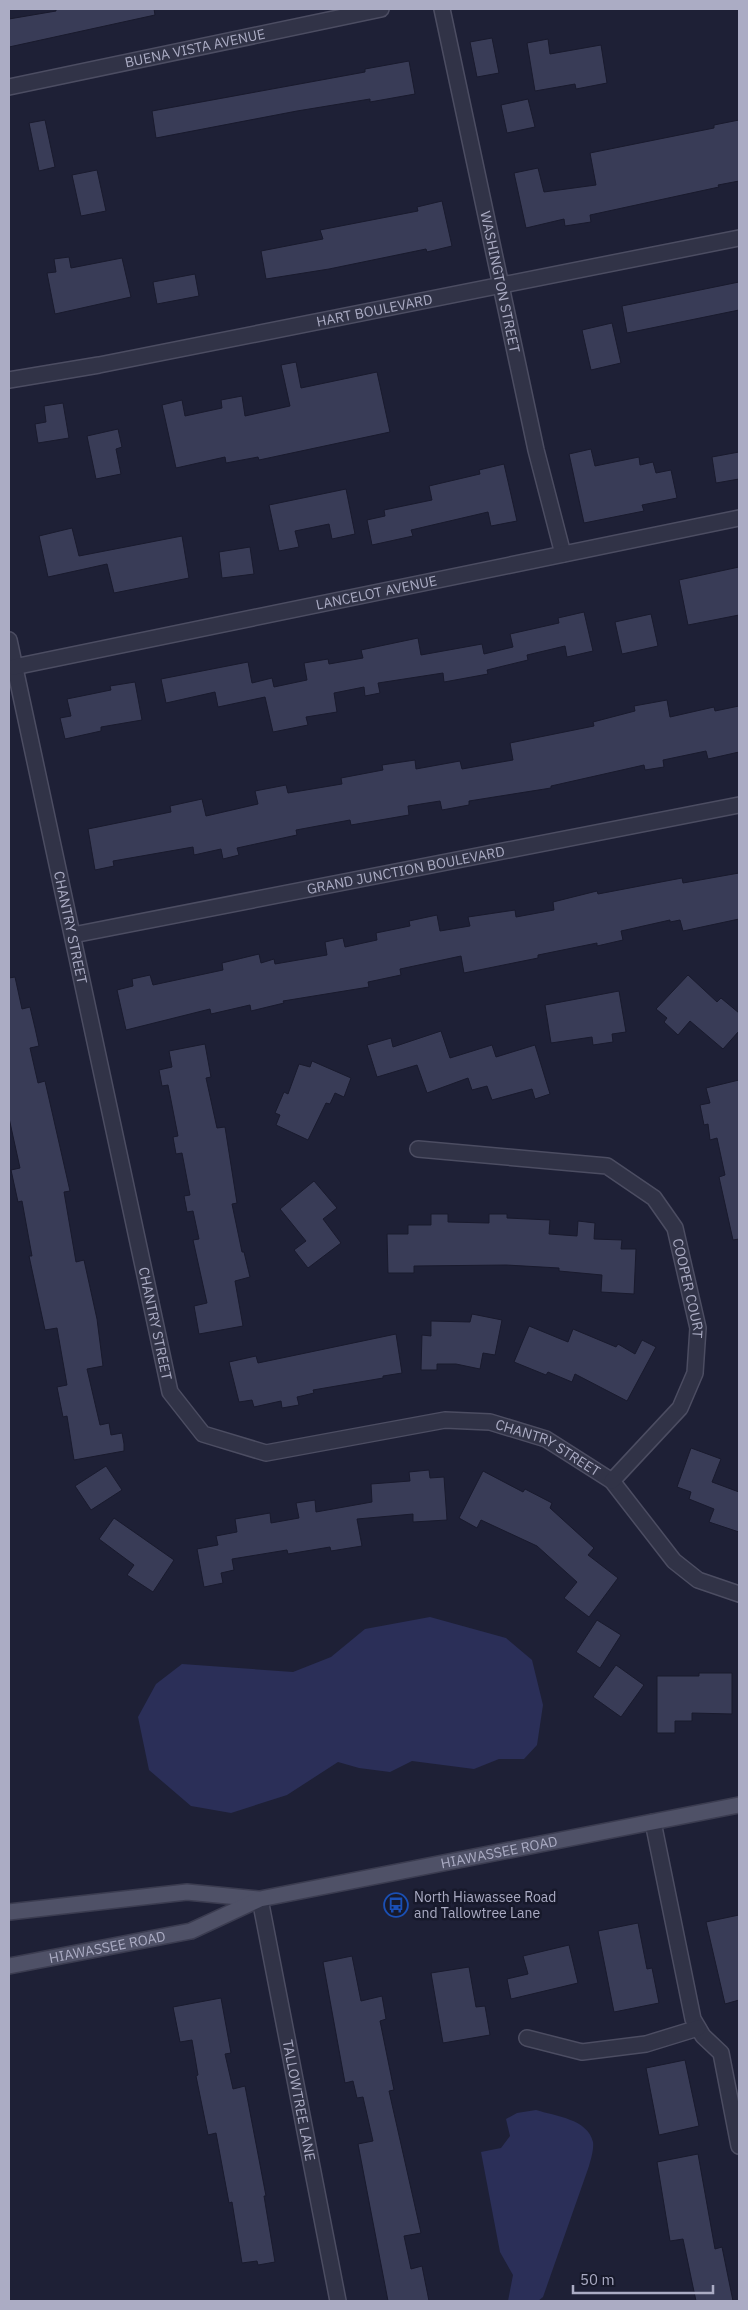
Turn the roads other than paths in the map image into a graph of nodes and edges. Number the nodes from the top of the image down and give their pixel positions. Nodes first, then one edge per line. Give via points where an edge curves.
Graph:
1 (381, 9) edge
2 (442, 9) edge
3 (9, 87) edge
4 (739, 238) edge
5 (501, 286) junction
6 (9, 380) edge
7 (739, 518) edge
8 (563, 554) junction
9 (9, 640) edge
10 (14, 667) junction
11 (739, 804) edge
12 (73, 935) junction
13 (418, 1149) dead end
14 (612, 1481) junction
15 (739, 1594) edge
16 (739, 1805) edge
17 (652, 1822) junction
18 (260, 1899) junction
19 (9, 1912) edge
20 (9, 1966) edge
21 (698, 2028) junction
22 (527, 2038) dead end
23 (739, 2146) edge
24 (338, 2301) edge

1 - 3 street, BUENA VISTA AVENUE
2 - 5 street, WASHINGTON STREET
4 - 5 street, HART BOULEVARD
5 - 6 street, HART BOULEVARD
5 - 8 street, WASHINGTON STREET via 536,450
7 - 8 street, LANCELOT AVENUE
8 - 10 street, LANCELOT AVENUE
9 - 10 street, CHANTRY STREET
10 - 12 street, CHANTRY STREET
11 - 12 street, GRAND JUNCTION BOULEVARD
12 - 14 street, CHANTRY STREET via 170,1392 203,1434 266,1453 445,1420 490,1422 546,1438
13 - 14 street, COOPER COURT via 607,1166 654,1198 675,1228 698,1328 695,1373 680,1408
14 - 15 street, CHANTRY STREET via 674,1562 698,1580
16 - 17 main road, HIAWASSEE ROAD
17 - 18 main road, HIAWASSEE ROAD
17 - 21 street via 693,2019
18 - 19 main road, HIAWASSEE ROAD via 188,1892
18 - 20 main road, HIAWASSEE ROAD via 191,1931
18 - 24 street, TALLOWTREE LANE
21 - 22 street via 646,2044 582,2052
21 - 23 street via 721,2053

